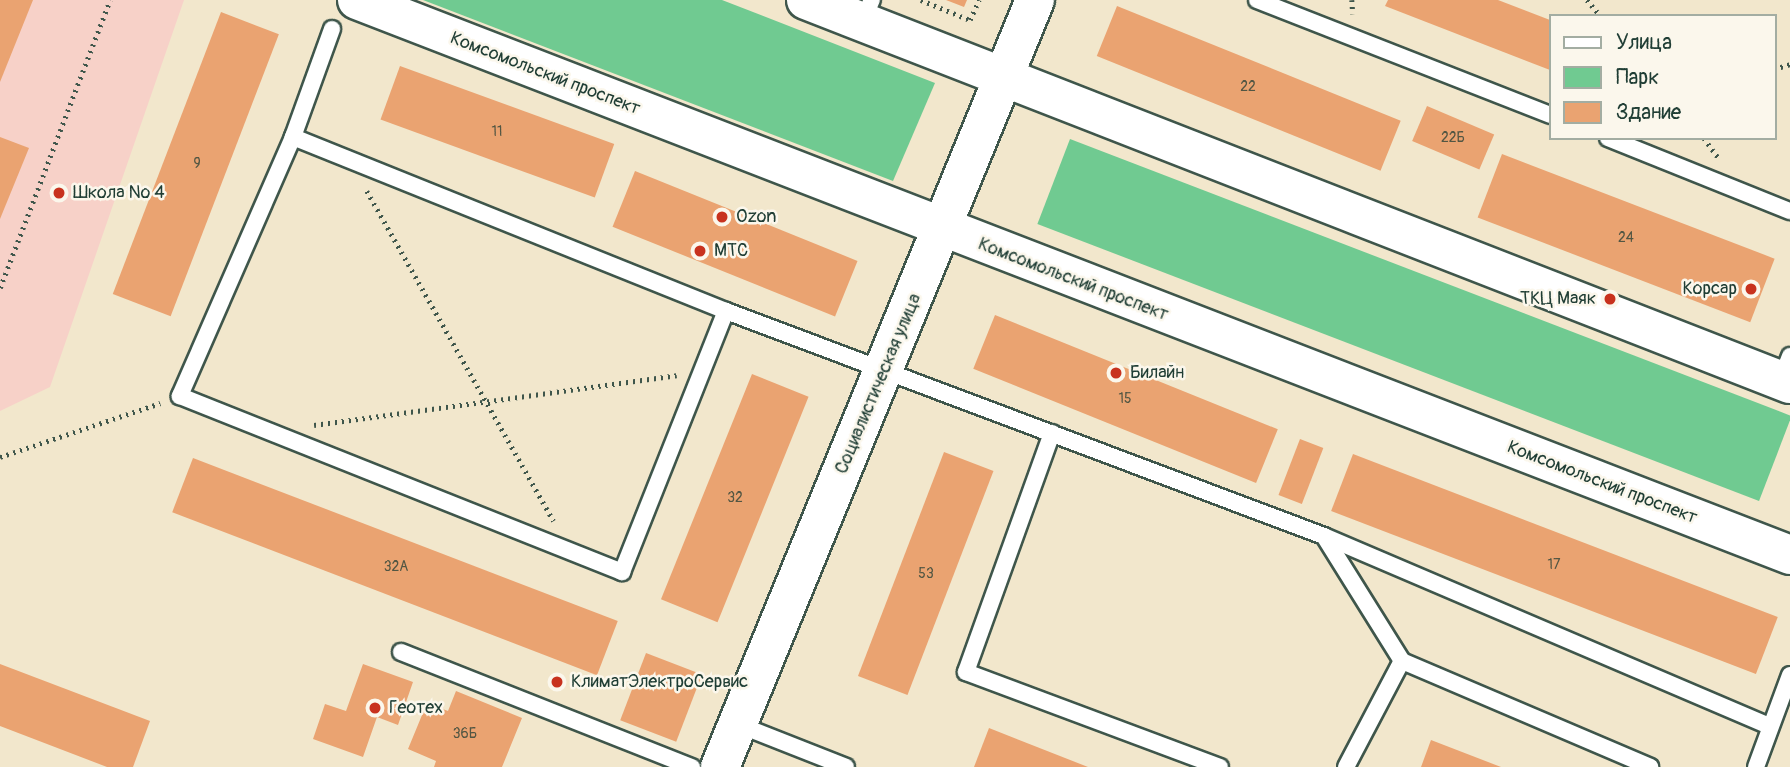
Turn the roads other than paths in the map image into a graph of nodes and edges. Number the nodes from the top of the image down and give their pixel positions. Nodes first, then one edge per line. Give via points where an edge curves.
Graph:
1 (357, 0) edge
2 (806, 0) edge
3 (1035, 0) edge
4 (1257, 0) edge
5 (867, 11) edge
6 (332, 29) dead end
7 (1006, 79) junction
8 (1548, 115) edge
9 (293, 137) junction
10 (1613, 140) edge
11 (1790, 211) edge
12 (944, 230) junction
13 (726, 311) junction
14 (886, 368) junction
15 (1787, 374) edge
16 (1052, 433) junction
17 (1324, 536) junction
18 (1790, 555) edge
19 (401, 652) dead end
20 (1402, 662) junction
21 (1790, 675) edge
22 (737, 724) junction
23 (1770, 726) junction
24 (692, 767) edge
25 (720, 767) edge
26 (846, 767) edge
27 (1220, 767) edge
28 (1346, 767) edge
29 (1650, 767) edge
30 (1756, 767) edge

1 - 12 main road, Комсомольский проспект
2 - 5 main road
3 - 7 main road, Социалистическая улица
4 - 8 lane
5 - 7 main road
6 - 9 lane
7 - 12 main road, Социалистическая улица
7 - 15 main road
9 - 13 lane
9 - 13 lane via 180,396 622,572
10 - 11 lane
12 - 14 main road, Социалистическая улица
12 - 18 main road, Комсомольский проспект
13 - 14 lane
14 - 16 lane
14 - 22 main road, Социалистическая улица
16 - 17 lane
16 - 27 lane via 966,672
17 - 20 lane
17 - 23 lane
19 - 24 lane
20 - 28 lane
20 - 29 lane
21 - 23 lane
22 - 25 main road, Социалистическая улица
22 - 26 lane
23 - 30 lane

